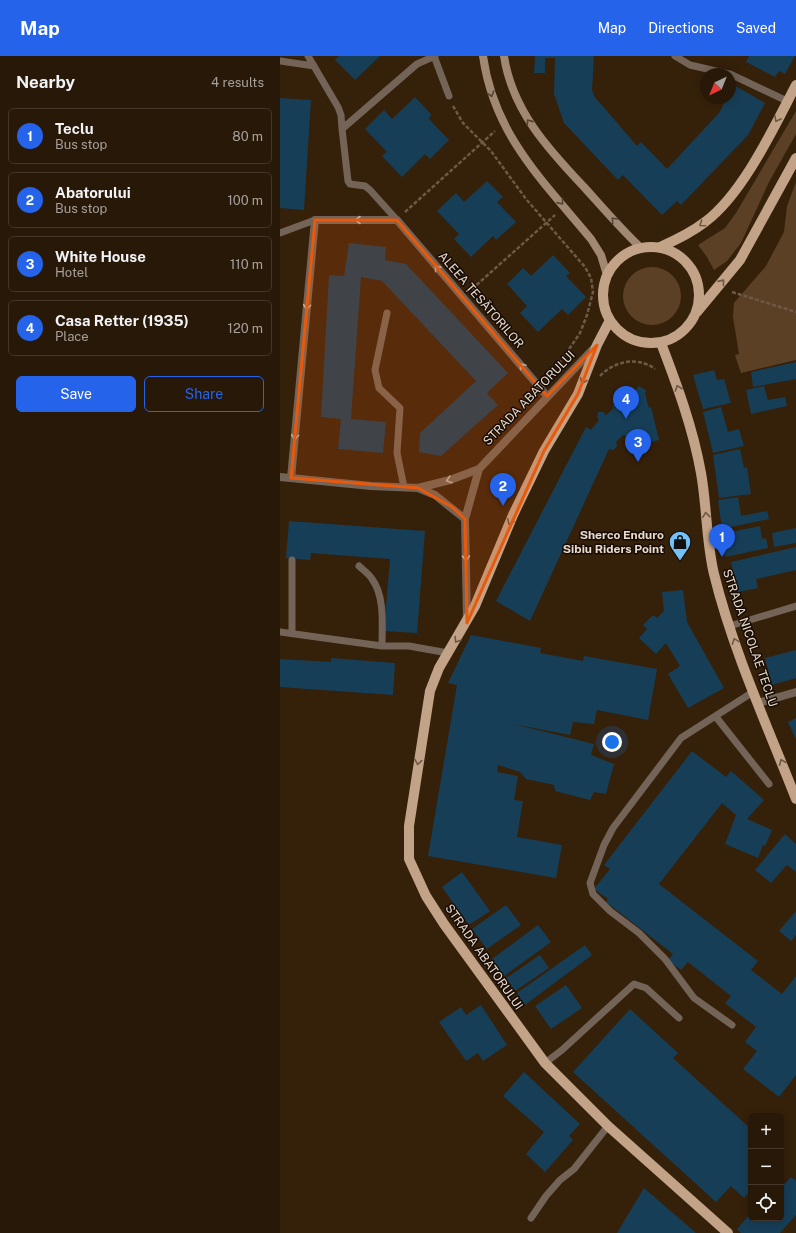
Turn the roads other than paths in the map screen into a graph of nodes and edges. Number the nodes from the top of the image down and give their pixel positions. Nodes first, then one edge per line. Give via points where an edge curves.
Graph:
1 (308, 56) edge
2 (434, 56) edge
3 (483, 56) edge
4 (504, 56) edge
5 (675, 56) edge
6 (280, 61) edge
7 (314, 66) junction
8 (703, 68) edge
9 (736, 77) edge
10 (796, 85) edge
11 (449, 96) road end
12 (787, 101) junction
13 (342, 129) junction
14 (796, 158) edge
15 (315, 220) junction
16 (396, 220) junction
17 (280, 233) edge
18 (660, 247) junction
19 (641, 248) junction
20 (607, 275) junction
21 (697, 312) junction
22 (387, 313) dead end
23 (610, 320) junction
24 (661, 343) junction
25 (597, 344) junction
26 (547, 396) junction
27 (479, 469) junction
28 (280, 477) edge
29 (291, 478) junction
30 (404, 487) junction
31 (418, 488) junction
32 (465, 519) junction
33 (292, 560) dead end
34 (359, 566) dead end
35 (796, 606) edge
36 (467, 623) junction
37 (730, 626) junction
38 (280, 632) edge
39 (292, 633) junction
40 (382, 646) junction
41 (448, 653) junction
42 (753, 692) junction
43 (796, 692) edge
44 (758, 703) junction
45 (716, 717) junction
46 (769, 784) dead end
47 (796, 799) edge
48 (679, 1018) dead end
49 (732, 1025) dead end
50 (545, 1063) junction
51 (608, 1126) junction
52 (531, 1218) dead end
53 (728, 1233) edge

1 - 7 lane
2 - 11 lane
2 - 13 lane via 417,64
3 -> 20 street via 492,98 516,148 591,239 601,255
19 -> 4 street via 550,151 527,119 516,99
5 - 8 lane via 690,65
6 - 7 lane
7 - 13 lane via 338,107
9 - 12 lane
10 - 12 main road
12 -> 18 main road via 748,172 728,200 706,222
13 - 16 lane, ALEEA ȚESĂTORILOR via 348,181 350,184 365,186 370,190
21 -> 14 main road via 740,260
16 -> 15 street
15 - 17 lane
15 -> 29 street
26 -> 16 street, ALEEA ȚESĂTORILOR
18 - 19 main road
18 - 21 main road via 676,253 688,264 697,279
19 - 20 main road via 627,253 615,262
20 - 23 main road via 603,290 604,306
21 - 24 main road via 676,337
22 - 30 lane via 375,370 379,388 400,408 397,453
23 - 24 main road via 619,332 632,339 646,343
23 - 25 main road, STRADA ABATORULUI
37 -> 24 main road, STRADA NICOLAE TECLU via 710,558 696,450 679,389
25 - 26 street, STRADA ABATORULUI
25 -> 36 main road, STRADA ABATORULUI via 578,394 544,451 513,515
26 - 27 street, STRADA ABATORULUI
27 -> 31 street, STRADA ABATORULUI
27 - 32 street, STRADA ABATORULUI
28 - 29 street, STRADA ABATORULUI
29 - 30 street, STRADA ABATORULUI
30 - 31 street, STRADA ABATORULUI
31 - 32 street via 435,495
32 -> 36 street, STRADA ABATORULUI
33 - 39 lane
34 - 40 lane via 373,579 379,593
35 - 37 lane
36 -> 41 main road, STRADA ABATORULUI
42 -> 37 main road, STRADA NICOLAE TECLU
38 - 39 lane
39 - 40 lane
40 - 41 lane via 409,646
41 -> 50 main road, STRADA ABATORULUI via 430,691 409,826 409,859 417,879 441,919
42 - 44 main road, STRADA NICOLAE TECLU
42 - 45 lane
43 - 44 street
47 -> 44 main road, STRADA NICOLAE TECLU
45 - 46 lane
45 - 49 lane via 681,738 621,817 604,845 590,883 593,894 665,959 694,998
48 - 50 lane via 646,988 634,984
50 - 51 main road, STRADA ABATORULUI
51 - 52 lane via 574,1169 546,1196
51 - 53 main road, STRADA ABATORULUI

